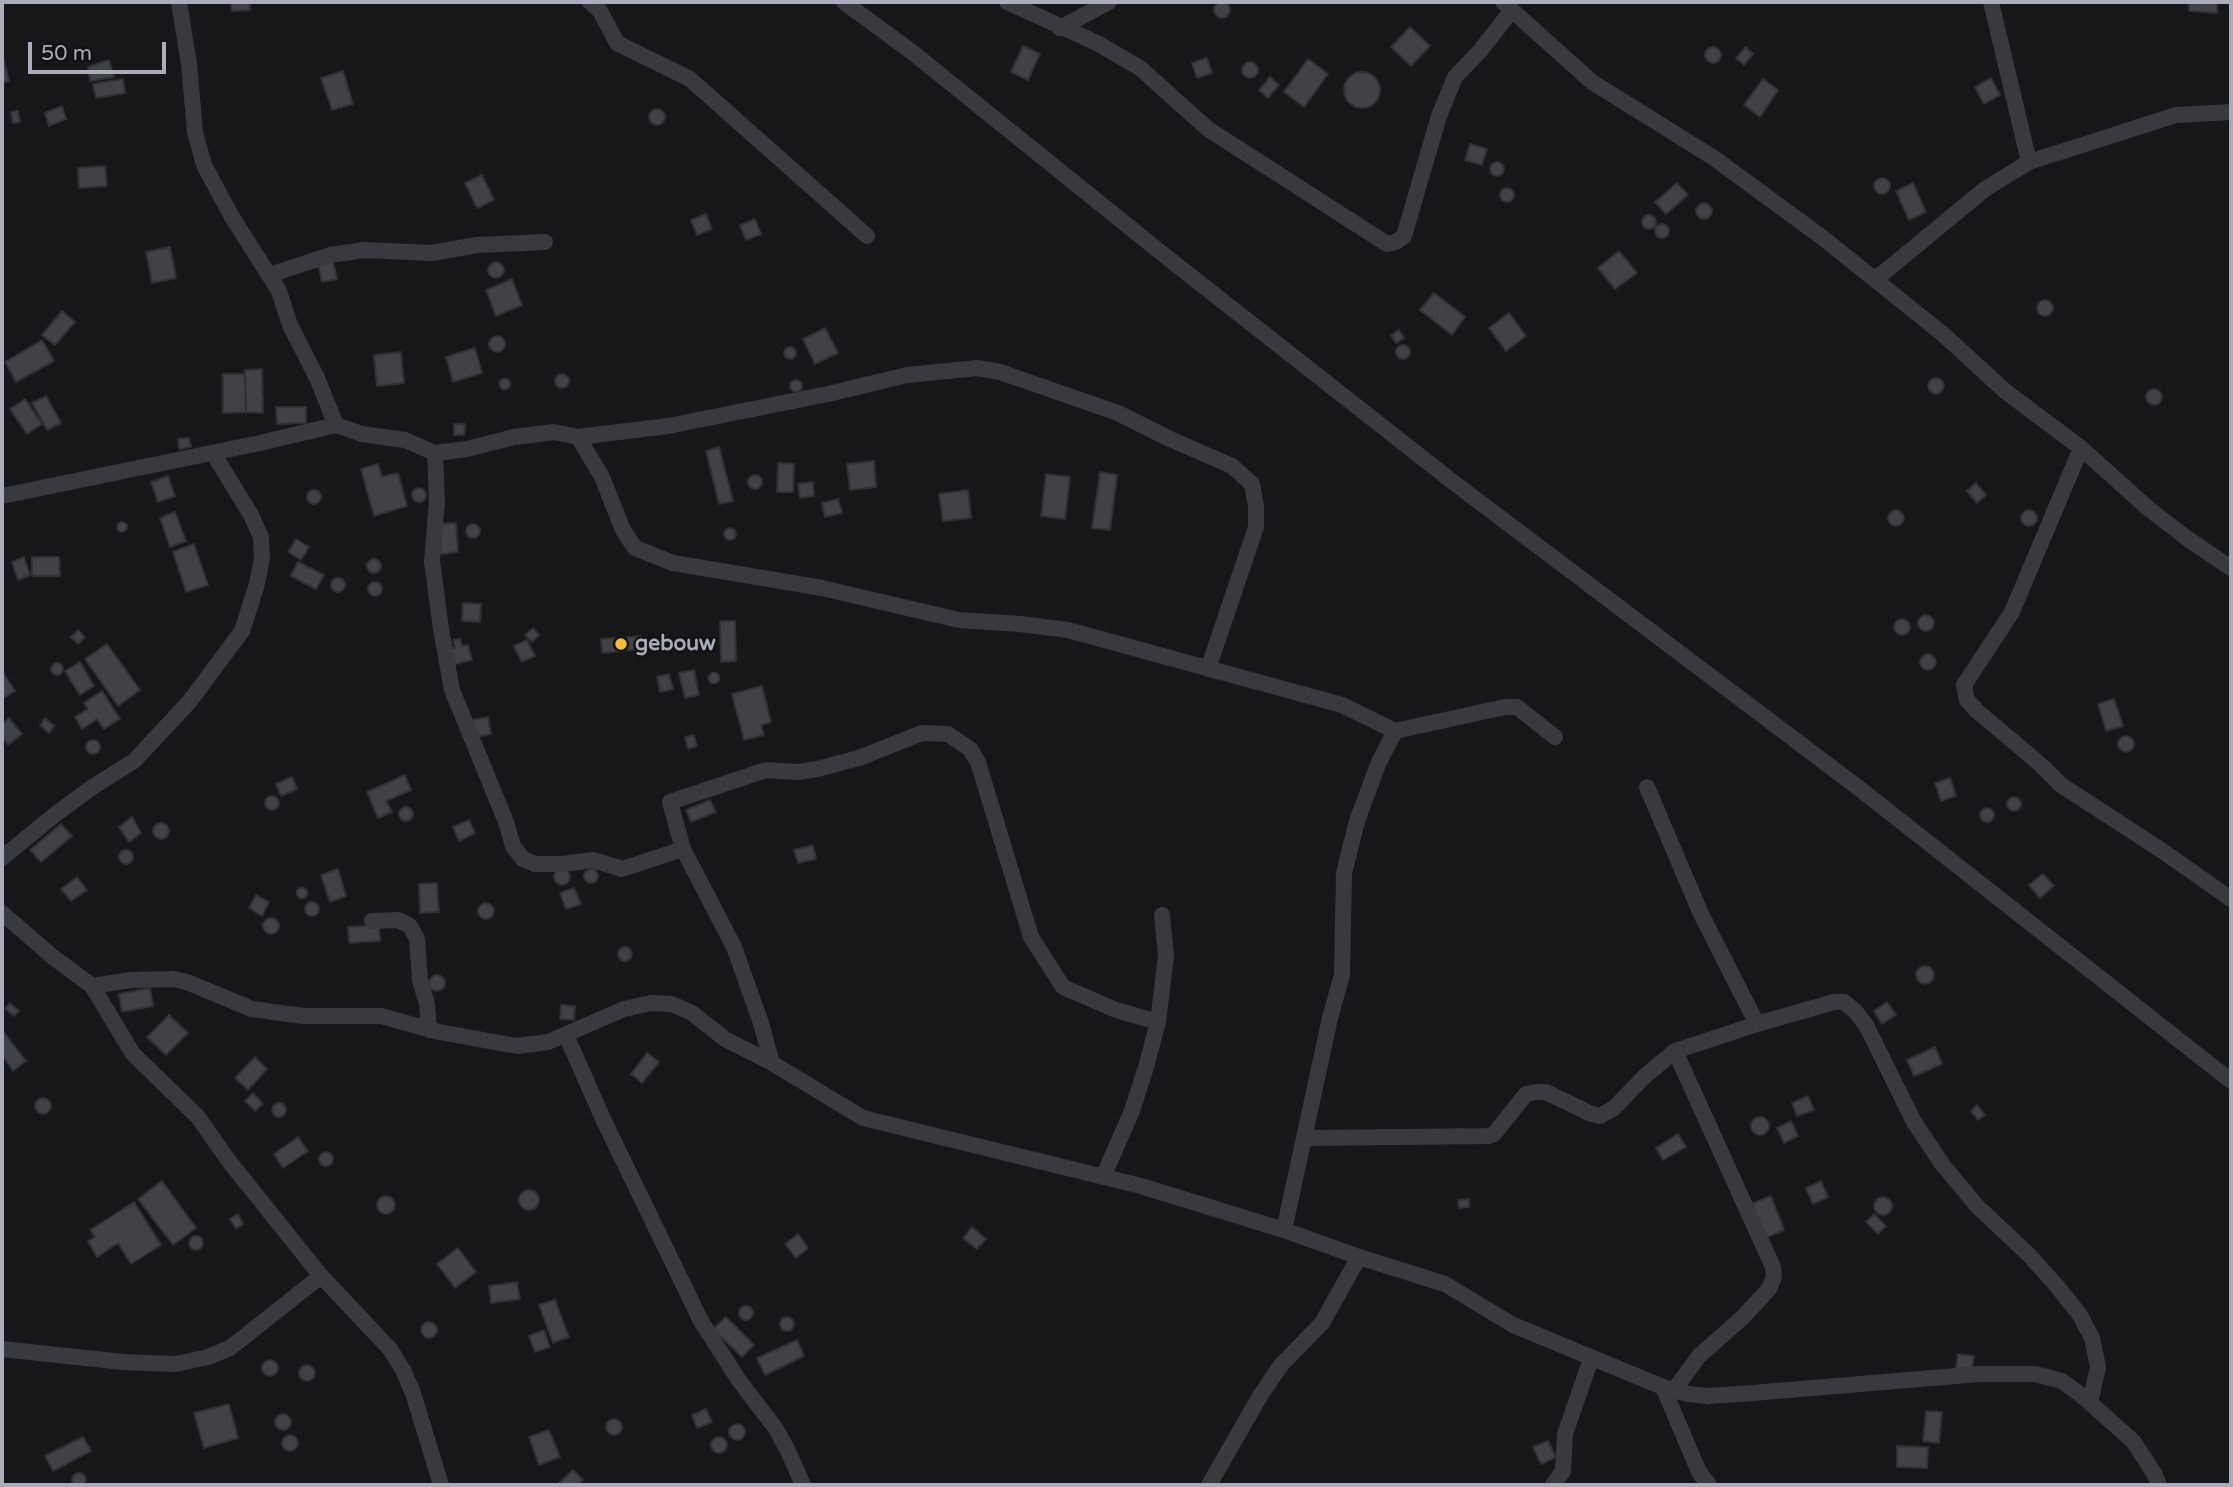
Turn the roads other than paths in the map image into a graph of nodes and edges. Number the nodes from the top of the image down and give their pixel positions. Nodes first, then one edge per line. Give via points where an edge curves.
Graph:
1 (179, 2) edge
2 (590, 2) edge
3 (844, 2) edge
4 (1007, 2) edge
5 (1109, 2) edge
6 (1991, 2) edge
7 (1508, 6) edge
8 (1060, 28) junction
9 (2231, 111) edge
10 (2029, 162) junction
11 (867, 236) dead end
12 (545, 242) dead end
13 (269, 275) junction
14 (1876, 279) junction
15 (336, 425) junction
16 (578, 437) junction
17 (2081, 448) junction
18 (213, 453) junction
19 (435, 453) junction
20 (2, 496) edge
21 (2231, 568) edge
22 (1208, 668) junction
23 (1395, 731) junction
24 (1555, 737) dead end
25 (1647, 787) dead end
26 (683, 849) junction
27 (2, 858) edge
28 (2231, 899) edge
29 (2, 914) edge
30 (1162, 915) dead end
31 (372, 921) dead end
32 (92, 986) junction
33 (1158, 1022) junction
34 (1756, 1024) junction
35 (429, 1030) junction
36 (566, 1035) junction
37 (1675, 1051) junction
38 (772, 1063) junction
39 (2231, 1081) edge
40 (1306, 1138) junction
41 (1103, 1177) junction
42 (1284, 1230) junction
43 (1359, 1257) junction
44 (321, 1276) junction
45 (2, 1349) edge
46 (1591, 1359) junction
47 (1668, 1389) junction
48 (2090, 1403) junction
49 (441, 1485) edge
50 (803, 1485) edge
51 (1209, 1485) edge
52 (1553, 1485) edge
53 (1709, 1485) edge
54 (2160, 1485) edge

1 - 13 street via 195,132 204,166
2 - 11 street via 617,43 690,79
3 - 39 street via 1453,482 1860,789
4 - 8 street
5 - 8 street
6 - 10 street
7 - 8 street via 1480,51 1455,78 1439,116 1404,236 1387,244 1208,129 1140,68
7 - 14 street via 1592,82 1714,158
9 - 10 street via 2176,115
10 - 14 street via 1985,189
12 - 13 street via 477,245 432,253 364,250 330,255
13 - 15 street
14 - 17 street via 2005,391
15 - 18 street
15 - 19 street via 405,440
16 - 19 street via 554,432
16 - 22 street via 635,548 673,563 822,588 959,621 1068,630
16 - 22 street via 668,426 907,375 977,368 1118,413 1232,466 1252,484 1256,527
17 - 21 street via 2148,509
17 - 28 street via 2012,612 1964,685 1967,700 2061,785
18 - 20 street
18 - 27 street via 261,537 257,584 242,631 190,701 134,761
19 - 26 street via 432,561 452,690 513,846 523,859 535,863 593,860 622,869
22 - 23 street via 1342,705
23 - 24 street via 1505,707 1517,708
23 - 40 street via 1357,821 1344,873 1342,975
25 - 34 street via 1701,914
26 - 33 street via 670,802 766,769 817,769 922,733 948,734 970,749 978,762 1031,937 1063,987
26 - 38 street via 734,947
29 - 32 street
30 - 33 street via 1166,956
31 - 35 street via 398,920 410,926 417,939
32 - 35 street via 174,979 251,1009 303,1016 381,1016
32 - 44 street via 132,1054 198,1117
33 - 41 street via 1132,1111
34 - 37 street
34 - 48 street via 1835,1002 1844,1002 1854,1011 1942,1164 2080,1315 2092,1338 2098,1367
35 - 36 street via 517,1046
36 - 38 street via 624,1009 672,1004 692,1013 724,1039
36 - 50 street via 701,1321 776,1429
37 - 40 street via 1600,1116 1546,1092 1536,1092 1526,1094 1489,1136
37 - 47 street via 1774,1277 1760,1299
38 - 41 street via 863,1118
40 - 42 street
41 - 42 street
42 - 43 street
43 - 46 street via 1445,1284 1513,1325
43 - 51 street via 1322,1323 1281,1365 1260,1396
44 - 45 street via 230,1348 208,1357 176,1364 124,1362
44 - 49 street via 390,1349 403,1370
46 - 47 street
46 - 52 street via 1565,1434 1563,1471
47 - 48 street via 1709,1396 1980,1374 2035,1374 2062,1381
47 - 53 street via 1699,1472
48 - 54 street via 2133,1441

